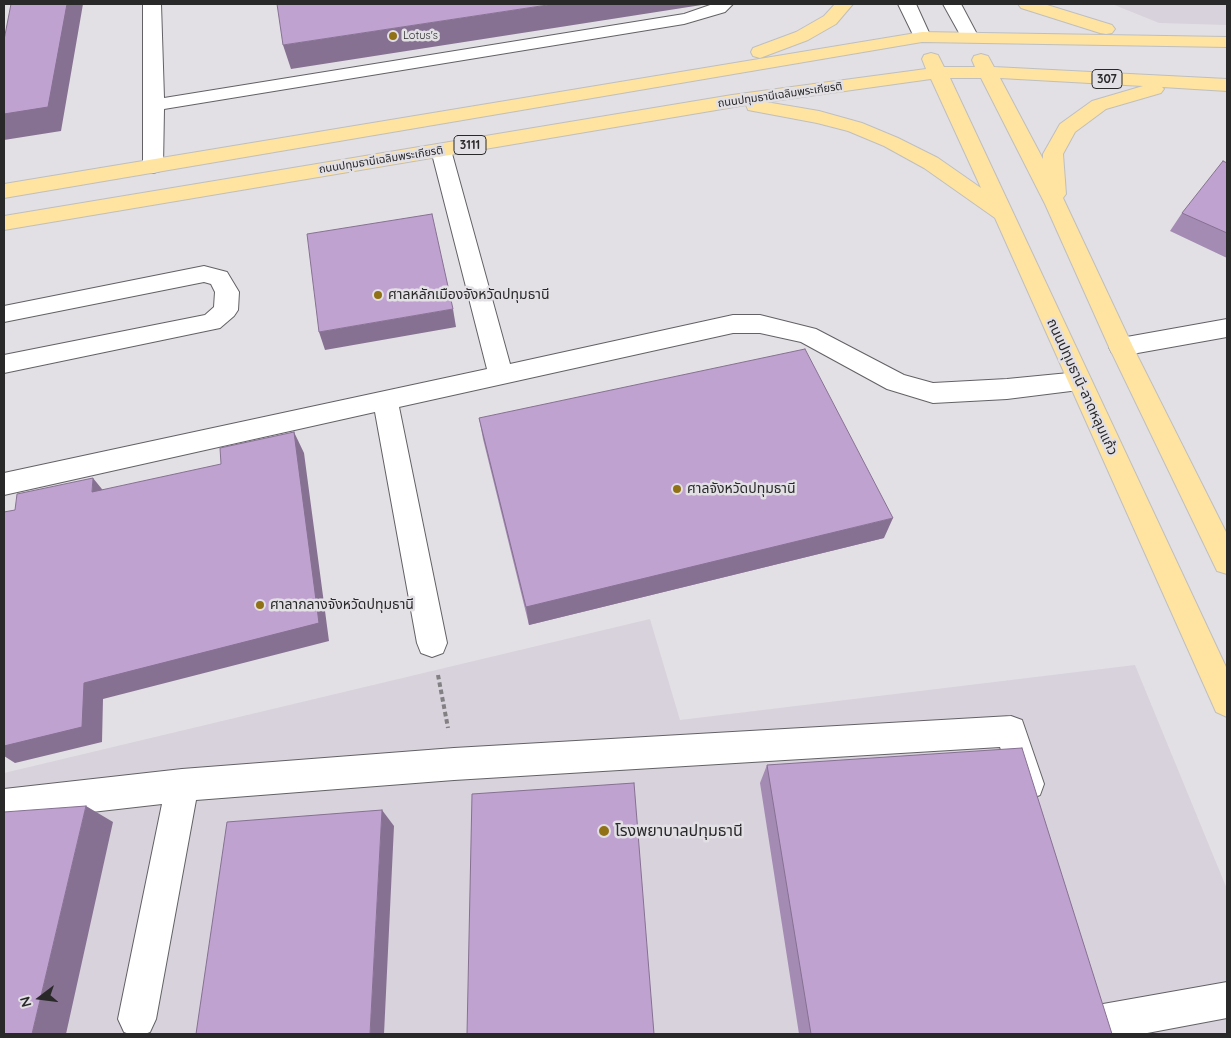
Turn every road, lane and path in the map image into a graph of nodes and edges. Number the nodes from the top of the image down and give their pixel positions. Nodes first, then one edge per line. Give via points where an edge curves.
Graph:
1 (152, 4) edge
2 (724, 4) edge
3 (844, 4) edge
4 (907, 4) edge
5 (952, 4) edge
6 (1026, 4) edge
7 (969, 36) junction
8 (922, 37) junction
9 (1147, 40) junction
10 (1227, 42) edge
11 (987, 72) junction
12 (936, 73) junction
13 (705, 74) junction
14 (1175, 84) junction
15 (1227, 85) edge
16 (732, 101) junction
17 (154, 105) junction
18 (442, 150) junction
19 (153, 166) junction
20 (4, 191) edge
21 (1056, 204) junction
22 (1004, 214) junction
23 (4, 223) edge
24 (4, 314) edge
25 (1227, 328) edge
26 (1121, 347) junction
27 (4, 364) edge
28 (501, 375) junction
29 (1079, 380) junction
30 (385, 400) junction
31 (4, 484) edge
32 (1227, 562) edge
33 (432, 643) joint
34 (1227, 702) edge
35 (454, 764) junction
36 (182, 785) junction
37 (4, 806) edge
38 (1038, 816) edge
39 (1227, 1000) edge
40 (1101, 1017) edge
41 (137, 1019) dead end

1 - 17 street
2 - 17 street via 684,19
3 - 13 main road via 830,20 802,36
4 - 8 street
5 - 7 street
6 - 9 main road
7 - 8 main road
7 - 9 main road
7 - 11 main road
8 - 12 main road, ถนนปทุมธานี-ลาดหลุมแก้ว
8 - 13 main road, 3111
9 - 10 main road
11 - 12 main road, ถนนปทุมธานีเฉลิมพระเกียรติ
11 - 14 main road, 307
11 - 21 main road
12 - 16 main road, ถนนปทุมธานีเฉลิมพระเกียรติ / 3111
12 - 22 main road, ถนนปทุมธานี-ลาดหลุมแก้ว
13 - 19 main road, 3111
14 - 15 main road, 307
14 - 21 main road via 1099,104 1067,128 1053,154
16 - 18 main road, ถนนปทุมธานีเฉลิมพระเกียรติ / 3111
16 - 22 main road via 819,117 891,142 930,163
17 - 19 street
18 - 23 main road, ถนนปทุมธานีเฉลิมพระเกียรติ / 3111
18 - 28 street
19 - 20 main road, 3111
21 - 26 main road
22 - 29 main road, ถนนปทุมธานี-ลาดหลุมแก้ว
24 - 27 street via 204,274 219,278 227,292 226,310 212,322
25 - 26 street
26 - 32 main road
28 - 29 street via 733,324 760,324 808,335 896,382 933,393 1007,389
28 - 30 street
29 - 34 main road, ถนนปทุมธานี-ลาดหลุมแก้ว
30 - 31 street
30 - 33 street
33 - 35 path
35 - 36 street
35 - 38 street via 1011,731
36 - 37 street
36 - 41 street
39 - 40 street

